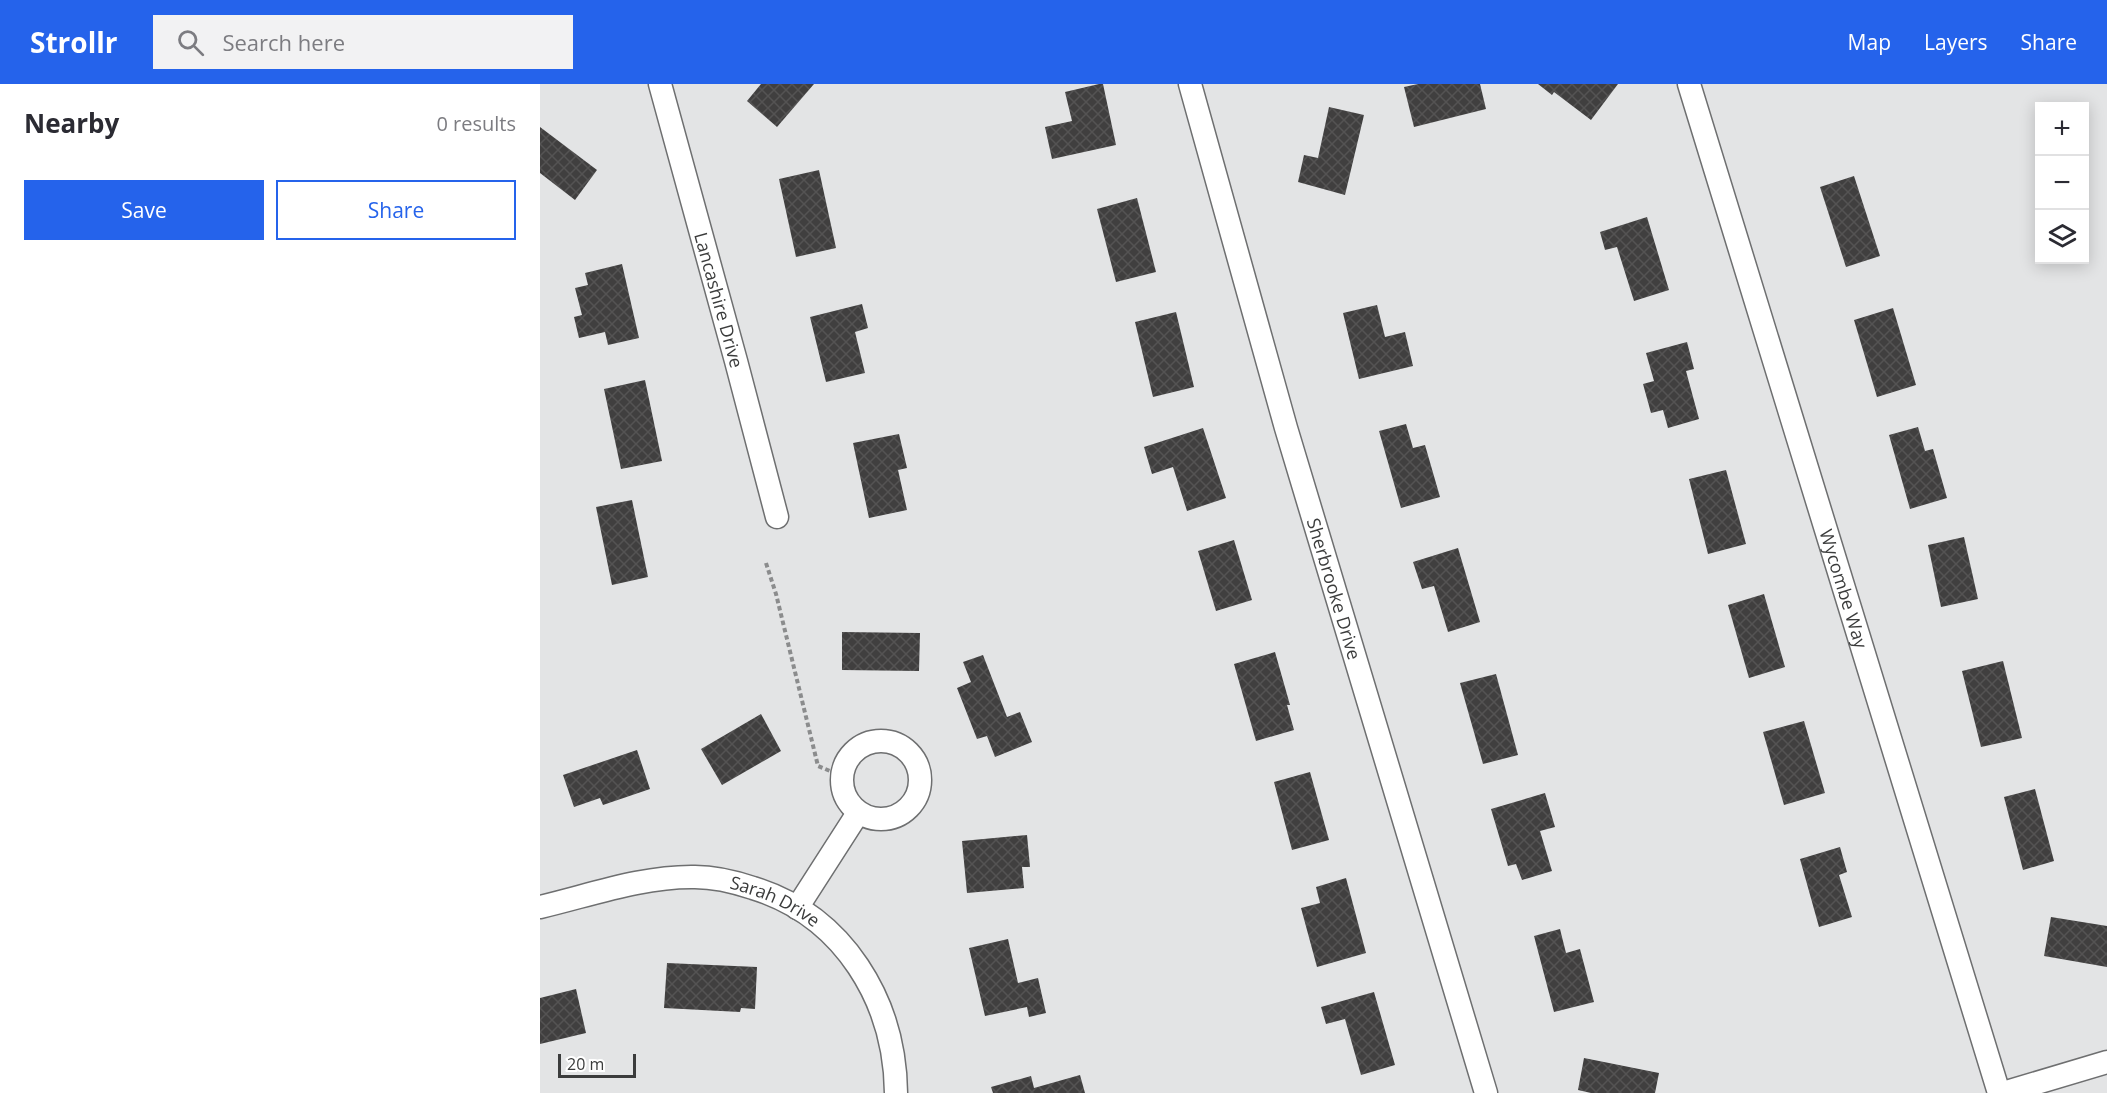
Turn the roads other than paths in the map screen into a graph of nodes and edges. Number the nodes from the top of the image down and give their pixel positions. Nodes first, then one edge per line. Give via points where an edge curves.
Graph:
1 (660, 84) edge
2 (1190, 84) edge
3 (1689, 84) edge
4 (777, 517) dead end
5 (858, 813) junction
6 (540, 907) edge
7 (797, 908) junction
8 (2107, 1062) edge
9 (896, 1093) edge
10 (1485, 1093) edge
11 (2001, 1093) edge

1 - 4 street, Lancashire Drive
2 - 10 street, Sherbrooke Drive via 1290,439
3 - 11 street, Wycombe Way
5 - 5 street via 845,797 842,786 849,757 867,743 880,741 905,749 914,759 920,785 908,809 884,820
5 - 7 street
6 - 7 street, Sarah Drive via 658,878 698,876 768,892
7 - 9 street, Sarah Drive via 844,947 866,976 882,1009 892,1047
8 - 11 street

